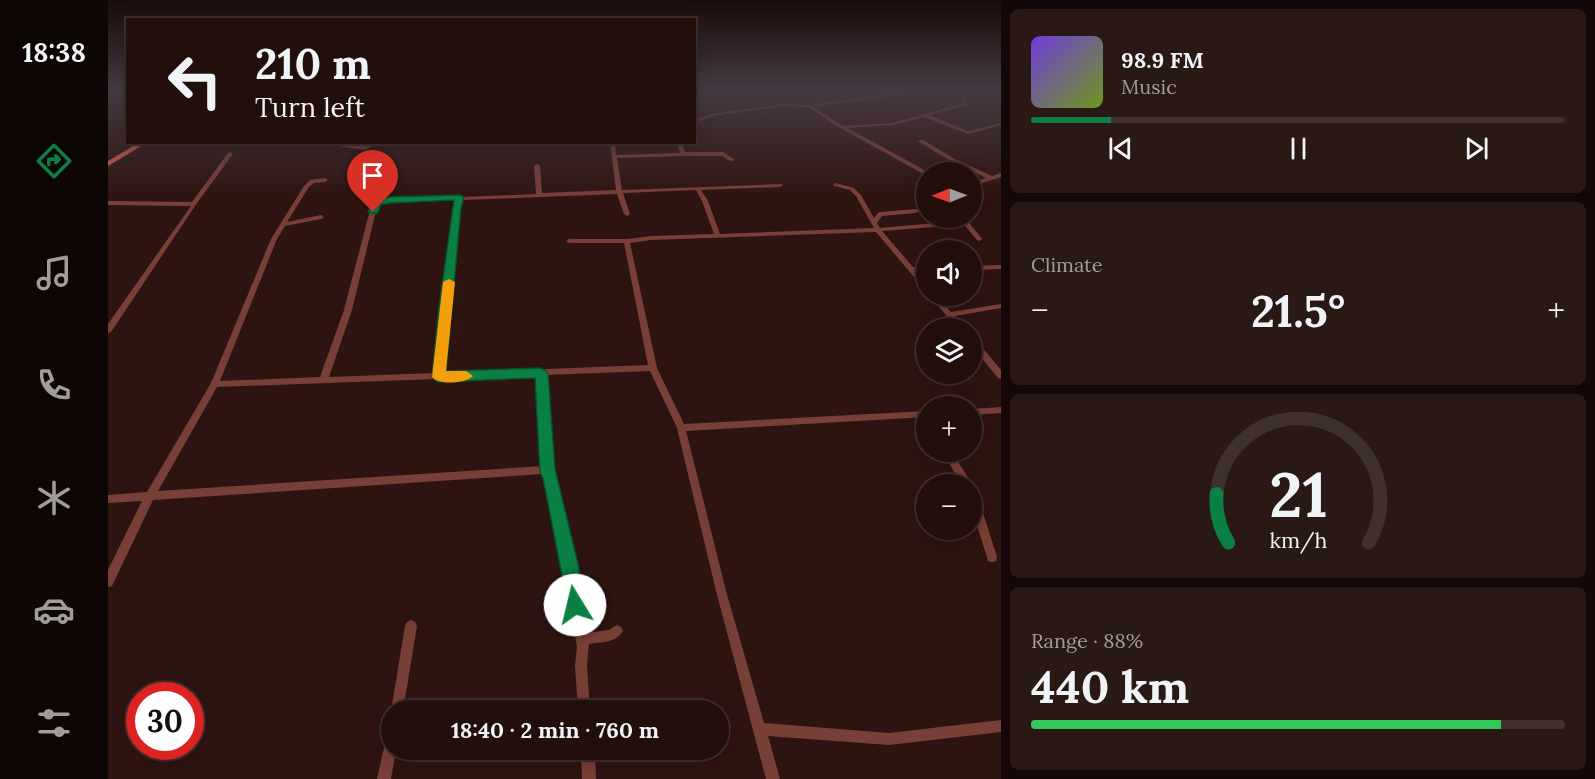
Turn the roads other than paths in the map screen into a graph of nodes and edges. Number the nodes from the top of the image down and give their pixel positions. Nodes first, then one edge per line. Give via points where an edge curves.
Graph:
1 (839, 125) edge
2 (881, 125) edge
3 (949, 125) edge
4 (996, 125) edge
5 (849, 129) junction
6 (921, 141) dead end
7 (135, 144) edge
8 (141, 144) edge
9 (335, 144) edge
10 (374, 144) edge
11 (612, 144) edge
12 (679, 144) edge
13 (230, 153) dead end
14 (683, 154) junction
15 (614, 157) junction
16 (732, 160) dead end
17 (108, 161) edge
18 (537, 165) dead end
19 (916, 168) edge
20 (1001, 175) edge
21 (991, 178) junction
22 (325, 180) dead end
23 (982, 181) edge
24 (836, 184) dead end
25 (780, 185) dead end
26 (697, 188) junction
27 (619, 191) junction
28 (539, 194) junction
29 (460, 197) junction
30 (108, 204) edge
31 (194, 204) junction
32 (916, 211) dead end
33 (627, 214) dead end
34 (321, 217) dead end
35 (875, 222) junction
36 (283, 225) junction
37 (916, 227) edge
38 (970, 228) edge
39 (878, 230) junction
40 (717, 235) junction
41 (979, 239) dead end
42 (569, 241) dead end
43 (628, 241) junction
44 (1001, 267) edge
45 (982, 268) edge
46 (911, 269) junction
47 (916, 269) edge
48 (916, 275) edge
49 (942, 306) edge
50 (1001, 306) edge
51 (950, 315) junction
52 (953, 318) edge
53 (108, 330) edge
54 (982, 353) edge
55 (653, 368) junction
56 (541, 373) junction
57 (1001, 376) edge
58 (438, 377) junction
59 (323, 381) junction
60 (215, 384) junction
61 (1001, 410) edge
62 (982, 411) edge
63 (916, 416) edge
64 (681, 428) junction
65 (548, 472) junction
66 (150, 496) junction
67 (108, 499) edge
68 (982, 526) edge
69 (992, 557) dead end
70 (108, 582) edge
71 (411, 626) dead end
72 (617, 631) dead end
73 (582, 646) junction
74 (399, 700) edge
75 (584, 700) edge
76 (1001, 726) edge
77 (759, 729) junction
78 (388, 760) edge
79 (588, 760) edge
80 (384, 779) edge
81 (589, 779) edge
82 (772, 779) edge

1 - 5 street
2 - 5 street
3 - 4 street via 968,133
5 - 19 street
6 - 21 street
7 - 17 main road
8 - 17 main road
9 - 10 street via 365,148
11 - 15 street
12 - 14 street
13 - 31 street
14 - 15 street
14 - 16 street via 723,154
15 - 27 street
18 - 28 street
20 - 21 street
21 - 23 street
22 - 36 street via 312,181 307,186
24 - 35 street via 852,189
25 - 26 street
26 - 27 street
26 - 40 street
27 - 28 street
27 - 33 street
28 - 29 street
29 - 58 street
29 - 59 street via 388,200 374,206 348,310
30 - 31 street
31 - 53 street
32 - 35 street via 880,214
34 - 36 street
35 - 39 street
36 - 60 street
37 - 39 street
38 - 41 street
39 - 40 street
39 - 46 street
40 - 43 street
42 - 43 street
43 - 55 street
44 - 45 street
46 - 47 street
46 - 48 street
49 - 51 street
50 - 51 street
51 - 52 street
54 - 57 street
55 - 56 street
55 - 64 street
56 - 58 street
56 - 65 street
58 - 59 street
59 - 60 street
60 - 66 street
61 - 62 street
63 - 64 street
64 - 77 street
65 - 66 street
65 - 73 street
66 - 67 street
66 - 70 street
68 - 69 street
71 - 74 street
72 - 73 street via 583,640
73 - 75 street
76 - 77 street via 889,739
77 - 82 street
78 - 80 street
79 - 81 street

